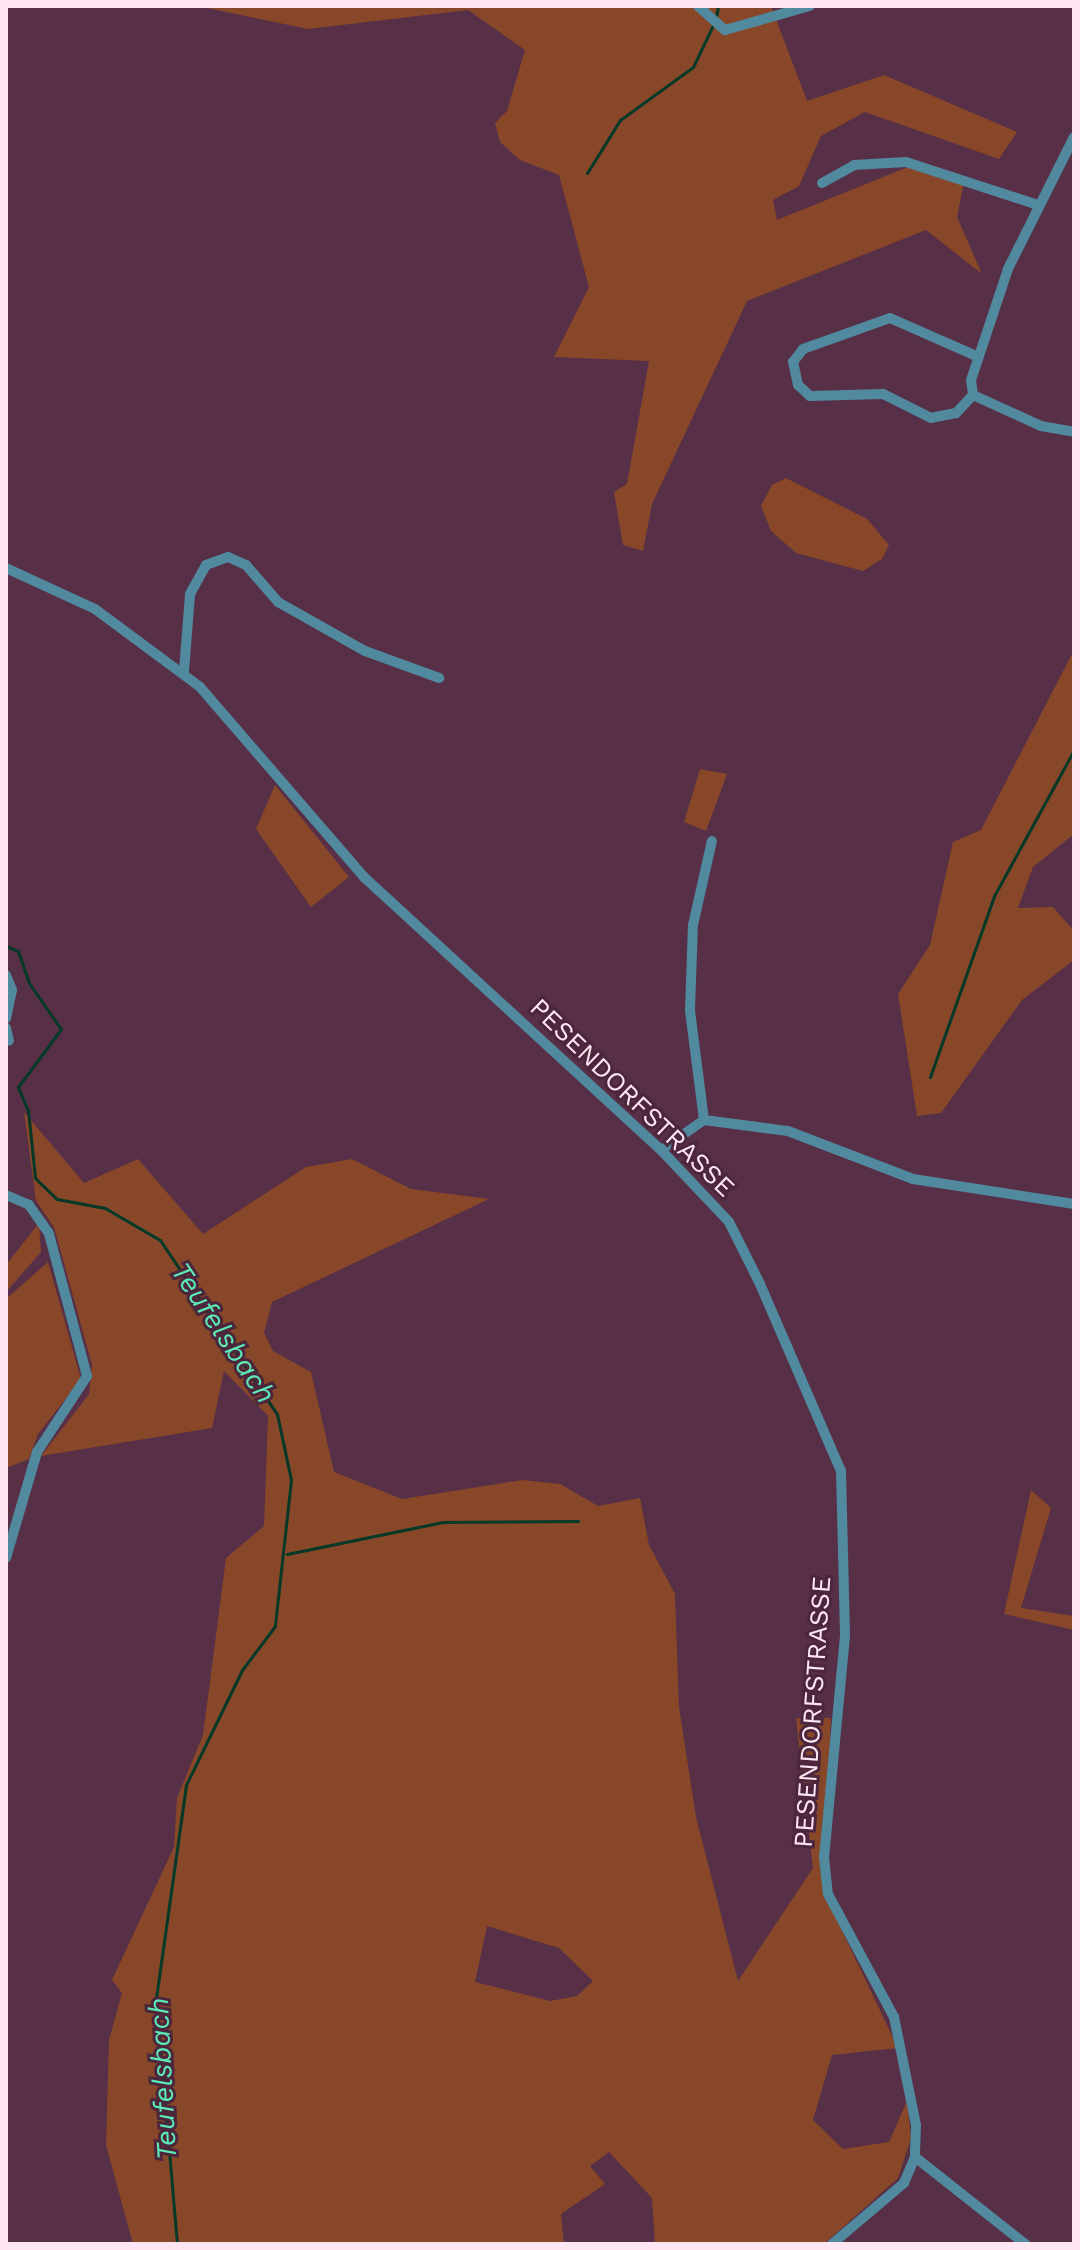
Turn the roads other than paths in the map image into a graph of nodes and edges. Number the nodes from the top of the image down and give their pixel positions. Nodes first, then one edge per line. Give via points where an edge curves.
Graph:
1 (698, 6) edge
2 (810, 6) edge
3 (1074, 137) edge
4 (822, 183) dead end
5 (1038, 205) junction
6 (976, 356) junction
7 (973, 395) junction
8 (1074, 432) edge
9 (6, 568) edge
10 (184, 671) junction
11 (439, 678) dead end
12 (712, 841) dead end
13 (6, 975) edge
14 (6, 1018) edge
15 (6, 1028) edge
16 (9, 1041) dead end
17 (704, 1120) junction
18 (661, 1150) junction
19 (6, 1195) edge
20 (1074, 1204) edge
21 (6, 1558) edge
22 (915, 2157) junction
23 (832, 2244) edge
24 (1025, 2244) edge

1 - 2 street via 725,30
3 - 5 street
4 - 5 street via 854,165 919,163
5 - 6 street
6 - 7 street
6 - 7 street via 890,318 803,349 793,362 798,385 810,396 883,394 931,418 956,413
7 - 8 street via 1041,426
9 - 10 street, PESENDORFSTRASSE via 68,593
10 - 11 street via 190,594 206,565 228,557 285,606 365,651
10 - 18 street, PESENDORFSTRASSE via 364,877
12 - 17 street via 693,925 690,1010
13 - 14 street via 12,990
15 - 16 street
17 - 18 street
17 - 20 street via 788,1131 913,1179
18 - 22 street, PESENDORFSTRASSE via 729,1222 841,1471 845,1636 824,1857 828,1894 894,2017 909,2080
19 - 21 street via 29,1205 49,1234 87,1376 41,1444
22 - 23 street via 904,2183
22 - 24 street

